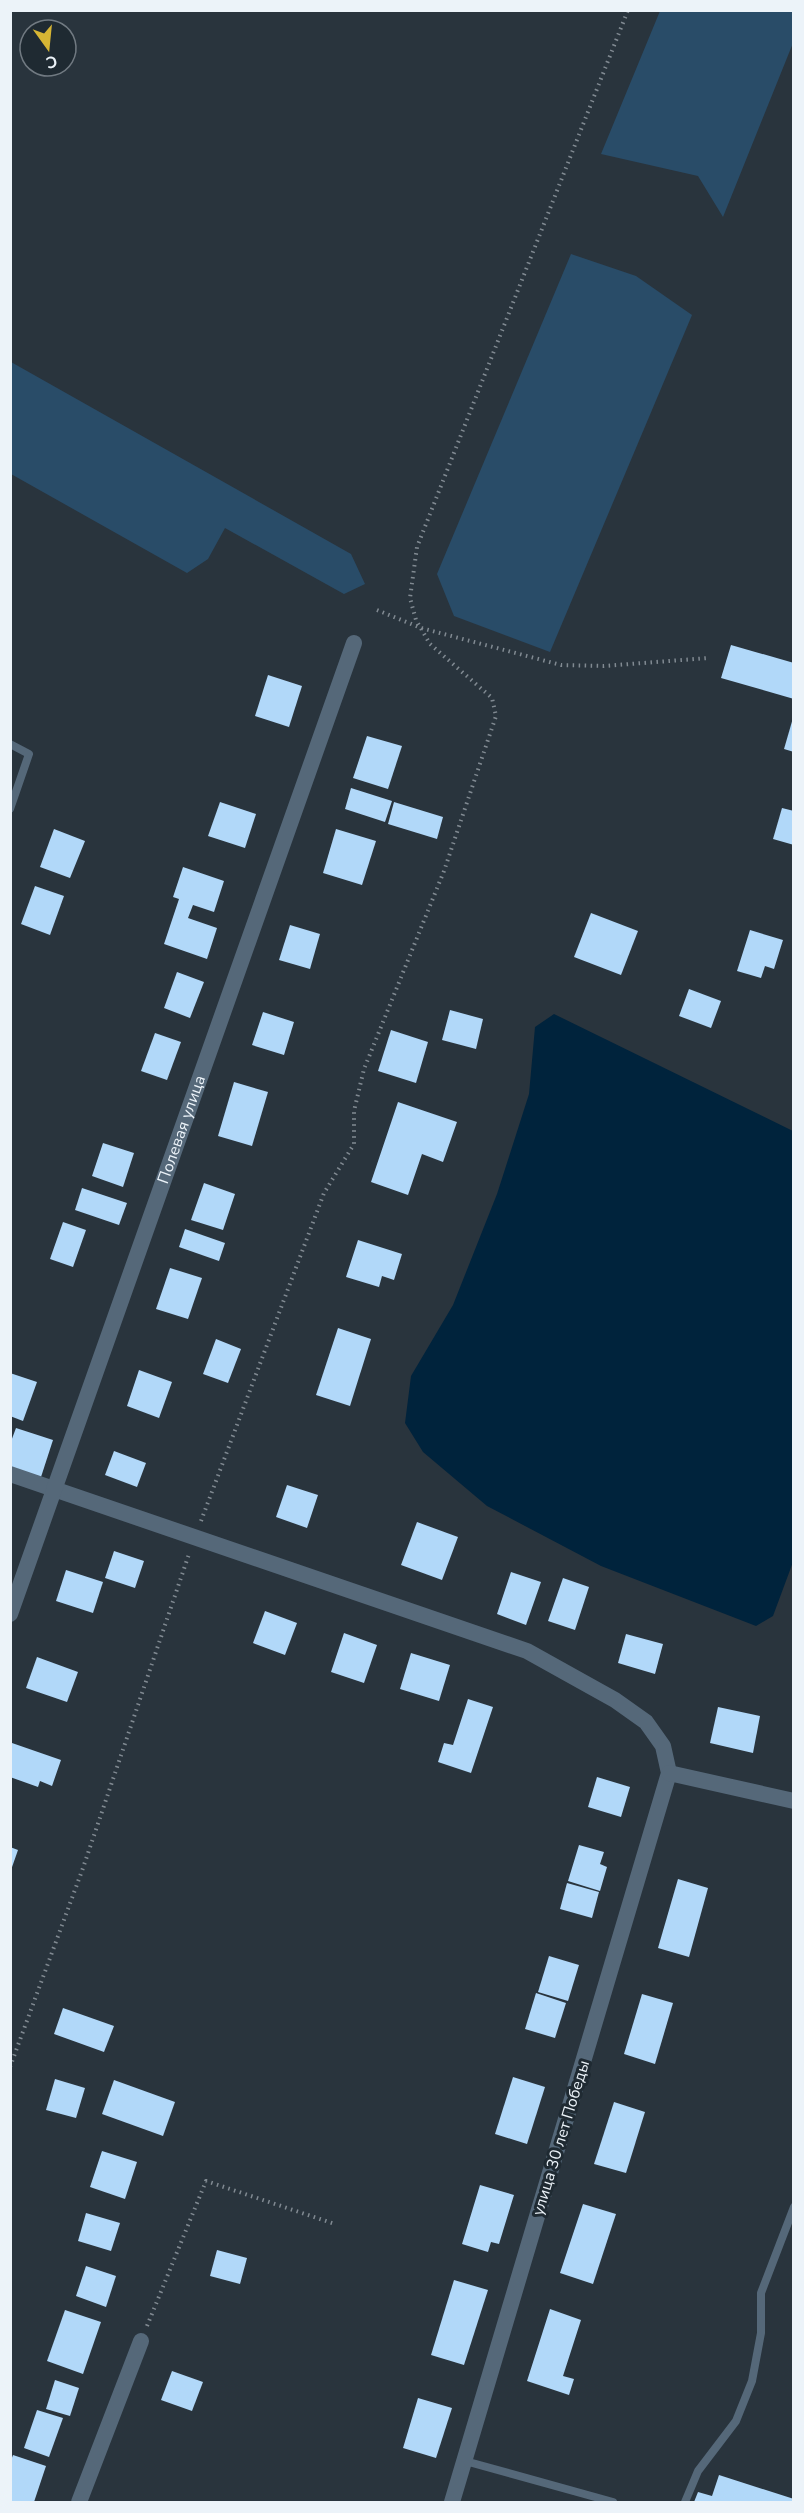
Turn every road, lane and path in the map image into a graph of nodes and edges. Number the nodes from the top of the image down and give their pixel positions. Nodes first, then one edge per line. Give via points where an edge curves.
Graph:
1 (628, 10) edge
2 (377, 610) dead end
3 (421, 628) junction
4 (354, 644) dead end
5 (708, 658) dead end
6 (10, 744) edge
7 (10, 809) edge
8 (10, 1474) edge
9 (54, 1490) junction
10 (195, 1538) junction
11 (10, 1614) edge
12 (669, 1773) junction
13 (794, 1801) edge
14 (10, 2067) edge
15 (794, 2207) edge
16 (335, 2224) dead end
17 (141, 2341) joint
18 (465, 2461) junction
19 (79, 2502) edge
20 (452, 2502) edge
21 (614, 2502) edge
22 (684, 2502) edge

1 - 3 path via 417,547 410,598
2 - 3 path
3 - 5 path via 561,665 604,666
3 - 10 path via 430,644 492,698 496,716 444,871 364,1069 354,1111 354,1144 324,1193
4 - 9 street, Полевая улица
6 - 7 lane via 29,754
8 - 9 street
9 - 10 street
9 - 11 street, Полевая улица
10 - 12 street via 527,1651 615,1700 646,1722 663,1746
10 - 14 path via 83,1868
12 - 13 street
12 - 18 street, улица 30 лет Победы
15 - 22 lane via 761,2293 761,2332 752,2381 736,2421 698,2470
16 - 17 path via 206,2181
17 - 19 street
18 - 20 street, улица 30 лет Победы
18 - 21 lane

